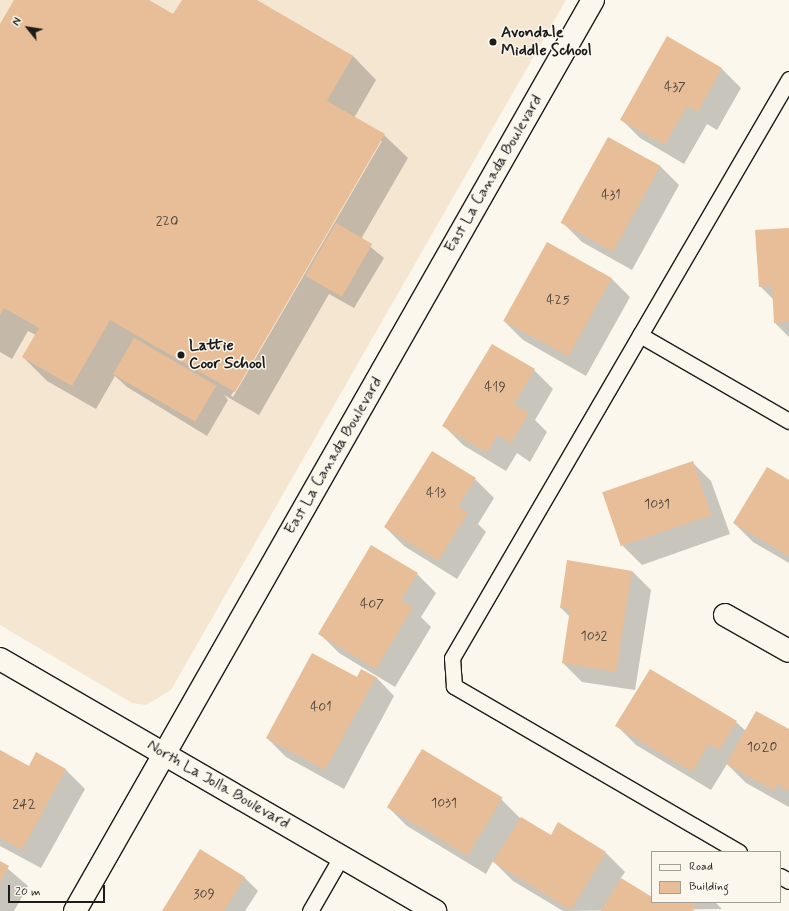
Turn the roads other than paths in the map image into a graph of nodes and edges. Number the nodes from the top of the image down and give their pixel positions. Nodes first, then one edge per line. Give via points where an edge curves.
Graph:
1 (593, 0) edge
2 (789, 79) edge
3 (640, 335) junction
4 (789, 421) edge
5 (725, 615) dead end
6 (789, 651) edge
7 (0, 659) edge
8 (164, 754) junction
9 (737, 851) edge
10 (341, 857) junction
11 (75, 911) edge
12 (310, 911) edge
13 (435, 911) edge

1 - 8 street, East La Canada Boulevard
2 - 3 lane
3 - 4 lane
3 - 9 lane via 452,658 454,686
5 - 6 street
7 - 8 street, North La Jolla Boulevard
8 - 10 street, North La Jolla Boulevard
8 - 11 street, East La Canada Boulevard
10 - 12 lane
10 - 13 street, North La Jolla Boulevard

